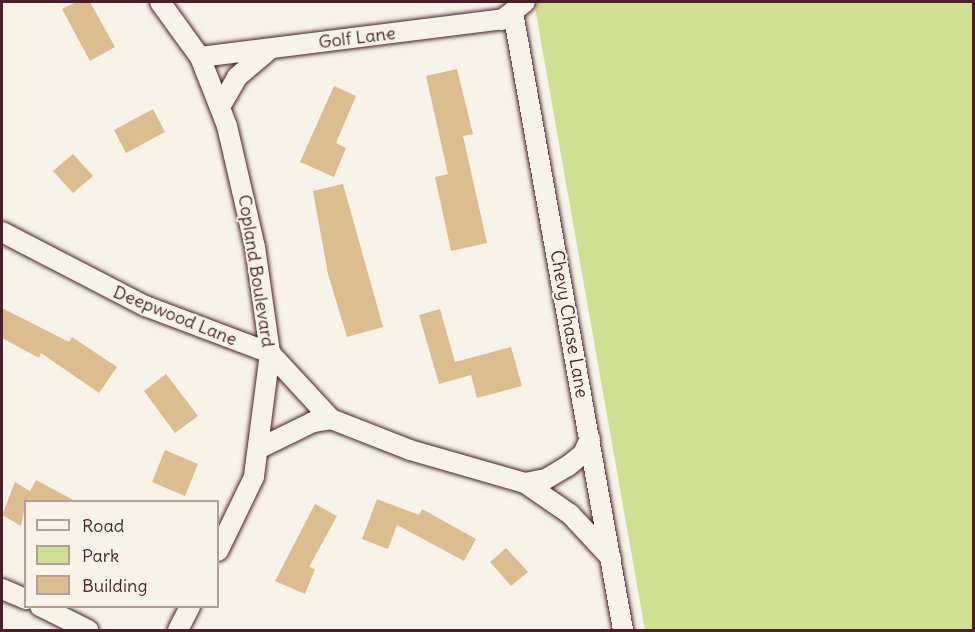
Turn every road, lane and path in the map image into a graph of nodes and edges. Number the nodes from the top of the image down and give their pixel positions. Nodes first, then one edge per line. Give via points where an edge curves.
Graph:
1 (160, 2) edge
2 (525, 2) edge
3 (508, 19) junction
4 (272, 48) junction
5 (200, 57) junction
6 (220, 107) junction
7 (2, 232) edge
8 (270, 353) junction
9 (331, 419) junction
10 (590, 438) junction
11 (262, 447) junction
12 (525, 483) junction
13 (219, 549) edge
14 (611, 558) junction
15 (2, 589) edge
16 (24, 598) edge
17 (44, 608) edge
18 (189, 608) edge
19 (88, 630) edge
20 (178, 630) edge
21 (623, 630) edge

1 - 5 street, Copland Boulevard
2 - 3 street
3 - 4 street, Golf Lane
3 - 10 street, Chevy Chase Lane
4 - 5 street, Golf Lane
4 - 6 street via 237,77
5 - 6 street, Copland Boulevard
6 - 8 street, Copland Boulevard via 246,202
7 - 8 street, Deepwood Lane via 146,306
8 - 9 street, Deepwood Lane
8 - 11 street, Copland Boulevard
9 - 11 street via 313,422
9 - 12 street, Deepwood Lane via 410,450
10 - 12 street via 583,454 568,466 546,479
10 - 14 street, Chevy Chase Lane
11 - 13 street, Copland Boulevard via 254,477
12 - 14 street, Deepwood Lane via 570,514
14 - 21 street, Chevy Chase Lane
15 - 16 street
17 - 19 street
18 - 20 street

